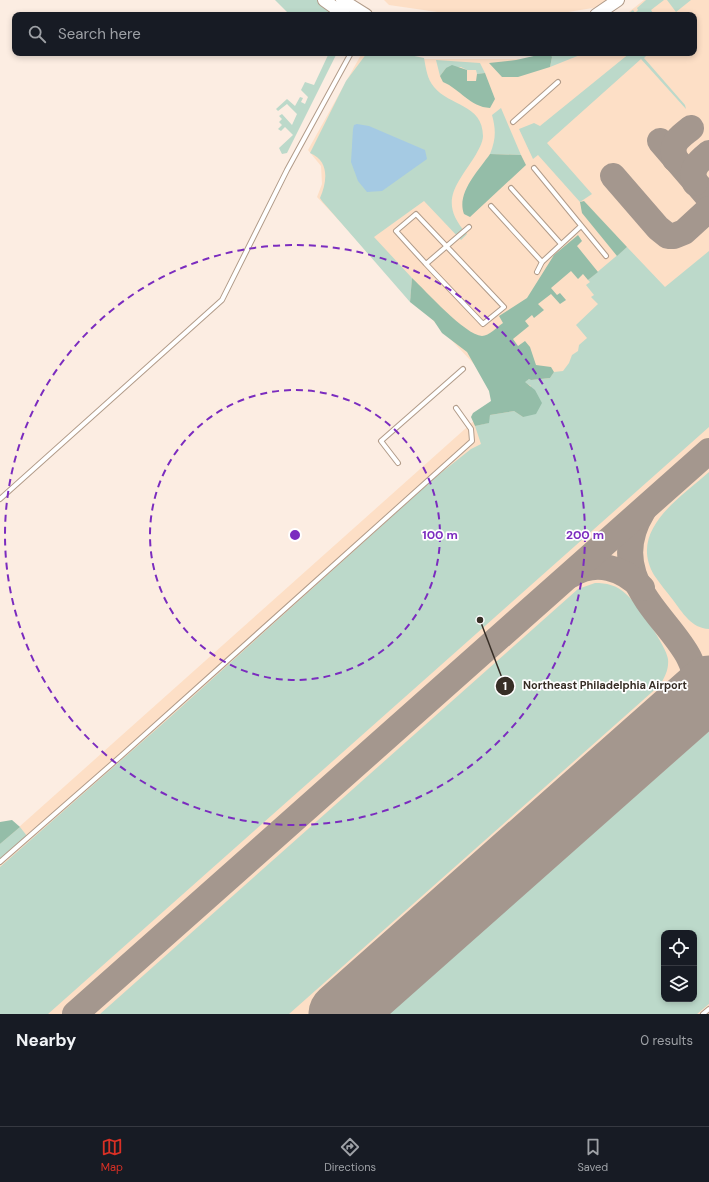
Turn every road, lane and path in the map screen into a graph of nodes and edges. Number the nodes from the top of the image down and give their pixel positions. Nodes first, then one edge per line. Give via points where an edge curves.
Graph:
1 (324, 0) edge
2 (342, 0) edge
3 (618, 0) edge
4 (355, 12) edge
5 (357, 12) edge
6 (600, 12) edge
7 (348, 56) edge
8 (558, 82) dead end
9 (513, 122) dead end
10 (534, 168) dead end
11 (511, 188) dead end
12 (492, 206) dead end
13 (468, 226) dead end
14 (581, 226) junction
15 (561, 244) junction
16 (446, 246) junction
17 (606, 256) dead end
18 (542, 262) junction
19 (426, 264) junction
20 (537, 272) dead end
21 (463, 369) dead end
22 (456, 408) dead end
23 (398, 462) dead end
24 (0, 498) edge
25 (0, 862) edge
26 (709, 1009) edge
27 (703, 1014) edge

1 - 4 street
2 - 5 street
3 - 6 street
7 - 24 lane via 287,170 222,300
8 - 9 lane
10 - 14 lane
11 - 15 lane
12 - 18 lane
13 - 16 lane
14 - 15 lane
14 - 17 lane
15 - 18 lane
16 - 19 lane
16 - 19 lane via 416,214 396,231
16 - 19 lane via 504,307 484,324
18 - 20 lane
21 - 23 lane via 381,441
22 - 25 lane via 471,429 472,441
26 - 27 lane

